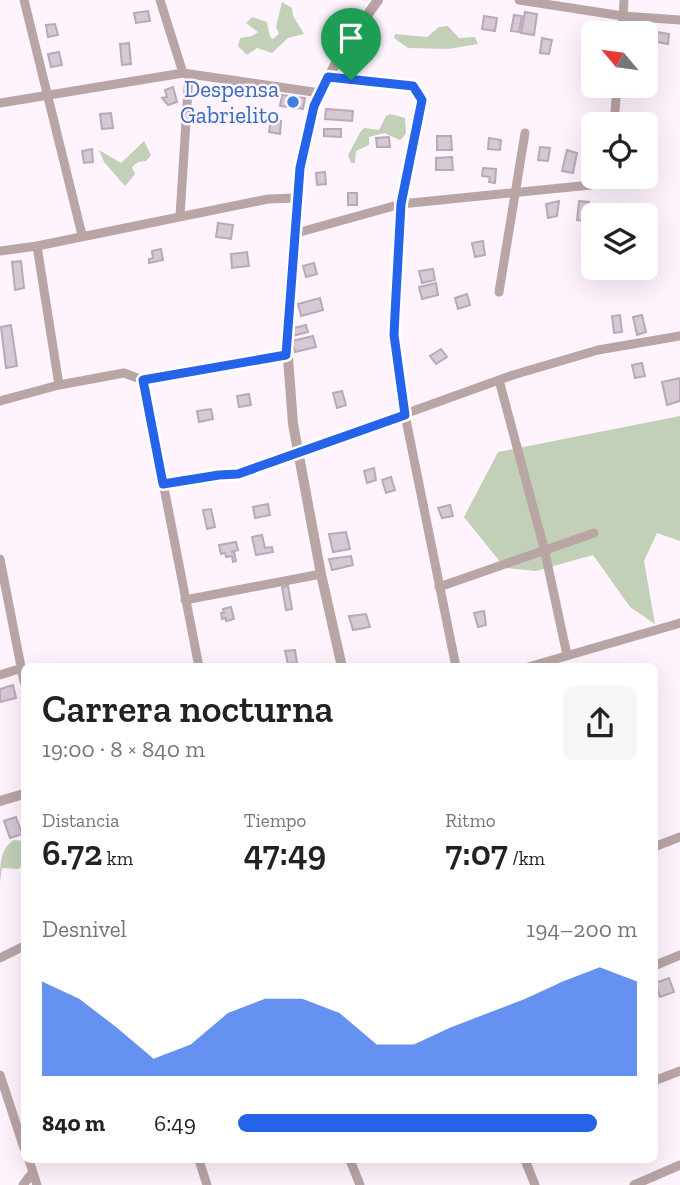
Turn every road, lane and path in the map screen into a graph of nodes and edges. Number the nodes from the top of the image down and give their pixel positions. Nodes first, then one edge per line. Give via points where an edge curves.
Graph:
1 (24, 0) edge
2 (160, 0) edge
3 (377, 0) edge
4 (519, 0) edge
5 (624, 0) edge
6 (623, 16) junction
7 (680, 20) edge
8 (623, 21) edge
9 (186, 74) junction
10 (328, 77) junction
11 (320, 93) junction
12 (49, 94) junction
13 (0, 103) edge
14 (525, 133) dead end
15 (581, 186) edge
16 (513, 193) junction
17 (296, 198) junction
18 (401, 204) junction
19 (180, 216) junction
20 (293, 233) junction
21 (82, 235) junction
22 (37, 246) junction
23 (0, 251) edge
24 (499, 292) dead end
25 (680, 336) edge
26 (286, 355) junction
27 (143, 380) junction
28 (499, 380) junction
29 (59, 385) junction
30 (0, 401) edge
31 (405, 415) junction
32 (298, 452) junction
33 (163, 484) junction
34 (594, 533) dead end
35 (544, 548) junction
36 (0, 559) edge
37 (321, 574) junction
38 (439, 587) junction
39 (186, 600) junction
40 (680, 623) edge
41 (567, 655) junction
42 (21, 663) edge
43 (198, 663) edge
44 (341, 663) edge
45 (455, 663) edge
46 (541, 663) edge
47 (21, 668) edge
48 (0, 676) edge
49 (21, 795) edge
50 (0, 801) edge
51 (680, 837) edge
52 (658, 845) edge
53 (21, 948) edge
54 (680, 955) edge
55 (0, 958) edge
56 (658, 964) edge
57 (680, 1071) edge
58 (0, 1075) edge
59 (658, 1079) edge
60 (21, 1139) edge
61 (30, 1163) edge
62 (201, 1163) edge
63 (351, 1163) edge
64 (526, 1163) edge
65 (680, 1165) edge
66 (32, 1173) junction
67 (23, 1185) edge
68 (37, 1185) edge
69 (208, 1185) edge
70 (360, 1185) edge
71 (535, 1185) edge
72 (634, 1185) edge

1 - 12 street
2 - 9 street
3 - 10 street
4 - 6 street
5 - 6 street
6 - 7 street
6 - 8 street
9 - 11 street
9 - 12 street
9 - 19 street
10 - 11 street
10 - 18 street via 413,86 422,100
11 - 17 street
12 - 13 street
12 - 21 street
14 - 16 street
15 - 16 street
16 - 18 street
16 - 24 street
17 - 19 street
17 - 20 street
18 - 20 street
18 - 31 street via 394,335
19 - 21 street
20 - 26 street
21 - 22 street
22 - 23 street
22 - 29 street
25 - 28 street via 598,350
26 - 27 street
26 - 32 street
27 - 29 street via 124,373
27 - 33 street
28 - 31 street
28 - 35 street
29 - 30 street
31 - 32 street
31 - 38 street
32 - 33 street via 238,474
32 - 37 street
33 - 39 street
34 - 35 street
35 - 38 street
35 - 41 street
36 - 42 street
37 - 39 street
37 - 44 street
38 - 45 street
39 - 43 street
40 - 41 street
41 - 46 street
47 - 48 street
49 - 50 street
51 - 52 street
53 - 55 street
54 - 56 street
57 - 59 street
58 - 60 street
61 - 66 street
62 - 69 street
63 - 70 street
64 - 71 street
65 - 72 street
66 - 67 street
66 - 68 street

